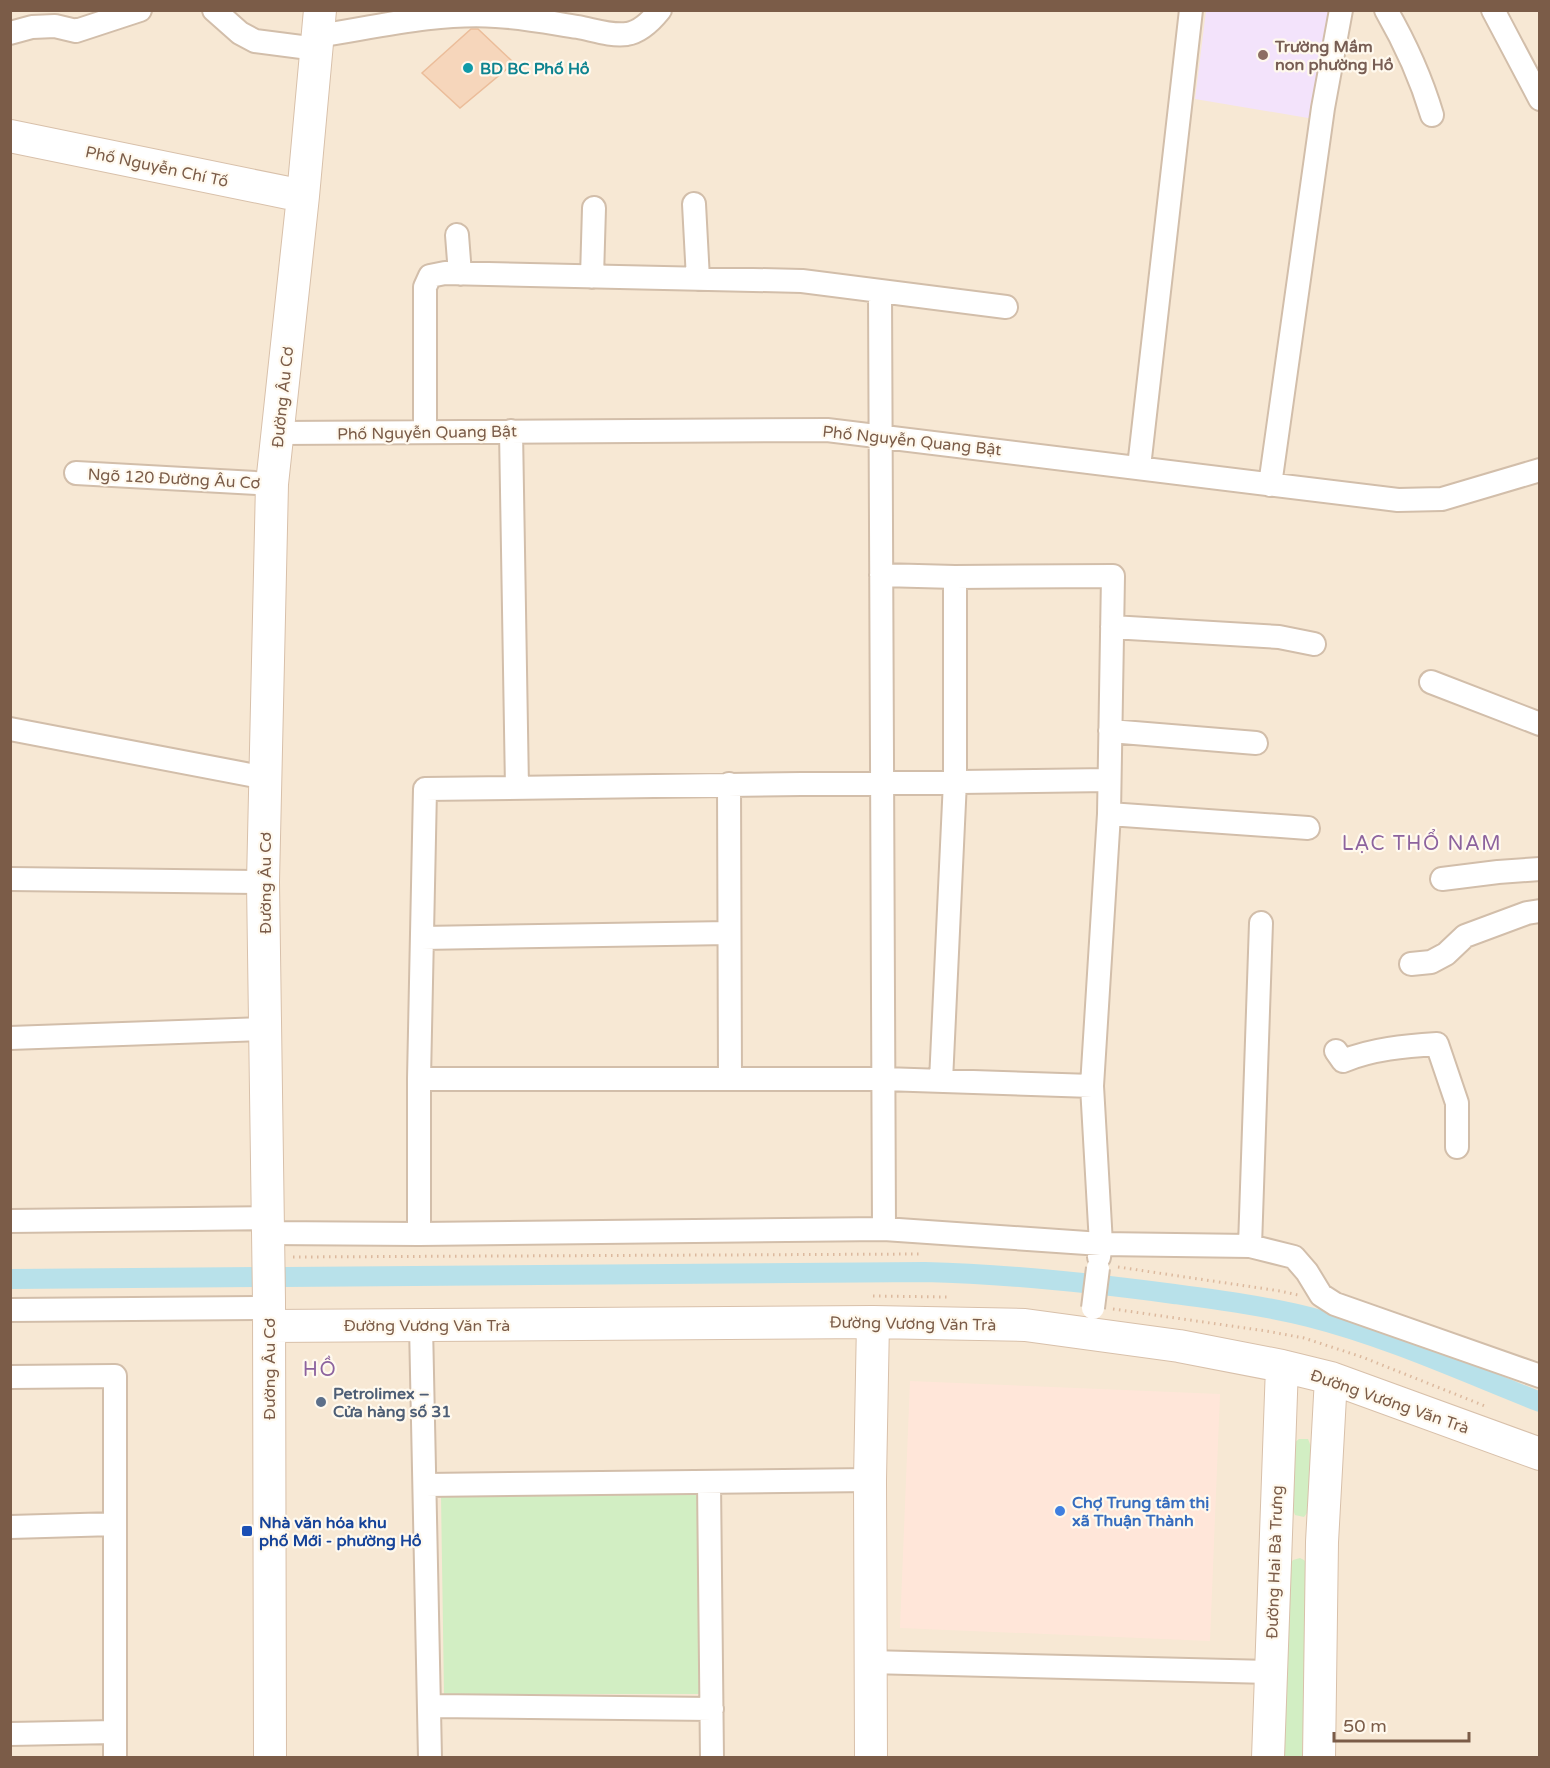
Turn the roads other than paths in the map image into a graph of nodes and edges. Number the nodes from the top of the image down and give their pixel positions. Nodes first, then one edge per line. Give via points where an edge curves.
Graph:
1 (140, 10) edge
2 (214, 10) edge
3 (660, 10) edge
4 (1191, 10) edge
5 (1341, 10) edge
6 (1386, 10) edge
7 (1493, 10) edge
8 (576, 19) edge
9 (318, 32) edge
10 (10, 33) edge
11 (1539, 99) edge
12 (1432, 115) dead end
13 (10, 136) edge
14 (303, 196) junction
15 (694, 204) dead end
16 (594, 208) dead end
17 (457, 235) dead end
18 (460, 274) junction
19 (592, 277) junction
20 (698, 279) junction
21 (880, 291) junction
22 (1006, 307) dead end
23 (511, 431) junction
24 (425, 432) junction
25 (278, 433) junction
26 (880, 435) junction
27 (1139, 467) junction
28 (1539, 470) edge
29 (76, 473) dead end
30 (272, 483) junction
31 (1270, 485) junction
32 (881, 575) junction
33 (955, 577) junction
34 (1112, 627) junction
35 (1314, 644) dead end
36 (1431, 682) dead end
37 (1539, 724) edge
38 (10, 729) edge
39 (1110, 731) junction
40 (1256, 743) dead end
41 (266, 778) junction
42 (1109, 780) junction
43 (882, 782) junction
44 (955, 782) junction
45 (729, 784) junction
46 (517, 788) junction
47 (1109, 814) junction
48 (1308, 828) dead end
49 (1539, 869) edge
50 (10, 879) edge
51 (1442, 879) dead end
52 (263, 882) junction
53 (1539, 911) edge
54 (1261, 923) dead end
55 (729, 933) junction
56 (422, 938) junction
57 (1411, 963) dead end
58 (265, 1029) junction
59 (10, 1038) edge
60 (1336, 1051) dead end
61 (419, 1079) junction
62 (730, 1079) junction
63 (884, 1079) junction
64 (941, 1081) junction
65 (1092, 1086) junction
66 (1457, 1147) dead end
67 (10, 1221) edge
68 (884, 1229) junction
69 (418, 1234) junction
70 (267, 1239) junction
71 (1101, 1244) junction
72 (1250, 1246) junction
73 (10, 1310) edge
74 (269, 1317) junction
75 (1092, 1321) junction
76 (873, 1322) junction
77 (421, 1325) junction
78 (1282, 1366) junction
79 (1539, 1376) edge
80 (10, 1377) edge
81 (1331, 1378) junction
82 (1539, 1454) edge
83 (870, 1480) junction
84 (709, 1482) junction
85 (425, 1485) junction
86 (115, 1524) junction
87 (10, 1527) edge
88 (1274, 1540) junction
89 (1322, 1542) junction
90 (869, 1662) junction
91 (1270, 1672) junction
92 (430, 1706) junction
93 (712, 1709) junction
94 (115, 1732) junction
95 (10, 1734) edge
96 (116, 1758) edge
97 (270, 1758) edge
98 (430, 1758) edge
99 (712, 1758) edge
100 (871, 1758) edge
101 (1268, 1758) edge
102 (1319, 1758) edge

1 - 10 street via 76,31 32,27
2 - 9 street via 255,41
3 - 8 street via 650,22 630,34 609,34
4 - 27 street
5 - 31 street via 1323,108
6 - 12 street via 1424,88
7 - 11 street
8 - 9 street via 447,17
9 - 14 main road, Đường Âu Cơ
13 - 14 main road, Phố Nguyễn Chí Tố
14 - 25 main road, Đường Âu Cơ
15 - 20 street
16 - 19 street
17 - 18 street
18 - 19 street
18 - 24 street via 430,276 425,287
19 - 20 street
20 - 21 street via 802,281
21 - 22 street
21 - 26 street
23 - 24 street, Phố Nguyễn Quang Bật
23 - 26 street, Phố Nguyễn Quang Bật via 827,430
23 - 46 street
24 - 25 street, Phố Nguyễn Quang Bật
25 - 30 main road, Đường Âu Cơ
26 - 27 street, Phố Nguyễn Quang Bật
26 - 32 street
27 - 31 street, Phố Nguyễn Quang Bật
28 - 31 street, Phố Nguyễn Quang Bật via 1442,499 1398,500
29 - 30 street, Ngõ 120 Đường Âu Cơ
30 - 41 main road, Đường Âu Cơ
32 - 33 street
32 - 43 street
33 - 34 street via 1113,576
33 - 44 street
34 - 35 street via 1279,637
34 - 39 street
36 - 37 street
38 - 41 street
39 - 40 street
39 - 42 street
41 - 52 main road, Đường Âu Cơ
42 - 44 street
42 - 47 street
43 - 44 street
43 - 45 street
43 - 63 street
44 - 64 street
45 - 46 street
45 - 55 street
46 - 56 street via 425,789
47 - 48 street
47 - 65 street
49 - 51 street
50 - 52 street
52 - 58 main road, Đường Âu Cơ
53 - 57 street via 1464,936 1431,962
54 - 72 street
55 - 56 street
55 - 62 street
56 - 61 street
58 - 59 street
58 - 70 main road, Đường Âu Cơ
60 - 66 street via 1343,1061 1399,1047 1437,1044 1457,1103
61 - 62 street
61 - 69 street
62 - 63 street
63 - 64 street
63 - 68 street
64 - 65 street
65 - 71 street
67 - 70 street
68 - 69 street
68 - 71 street
69 - 70 street
70 - 74 main road, Đường Âu Cơ
71 - 72 street
71 - 75 street, bridge via 1104,1267
72 - 79 street via 1294,1257 1321,1295 1335,1304
73 - 74 street
74 - 77 main road, Đường Vương Văn Trà
74 - 97 main road, Đường Âu Cơ
75 - 76 main road, Đường Vương Văn Trà via 1025,1325
75 - 78 main road, Đường Vương Văn Trà via 1179,1346
76 - 77 main road, Đường Vương Văn Trà
76 - 83 main road
77 - 85 street
78 - 81 main road, Đường Vương Văn Trà
78 - 88 main road, Đường Hai Bà Trưng
80 - 86 street via 114,1376
81 - 82 main road, Đường Vương Văn Trà
81 - 89 main road
83 - 84 street
83 - 90 main road
84 - 85 street
84 - 93 street
85 - 92 street
86 - 87 street
86 - 94 street
88 - 89 main road
88 - 91 main road, Đường Hai Bà Trưng
89 - 102 main road
90 - 91 street
90 - 100 main road
91 - 101 main road, Đường Hai Bà Trưng
92 - 93 street
92 - 98 street
93 - 99 street
94 - 95 street
94 - 96 street

